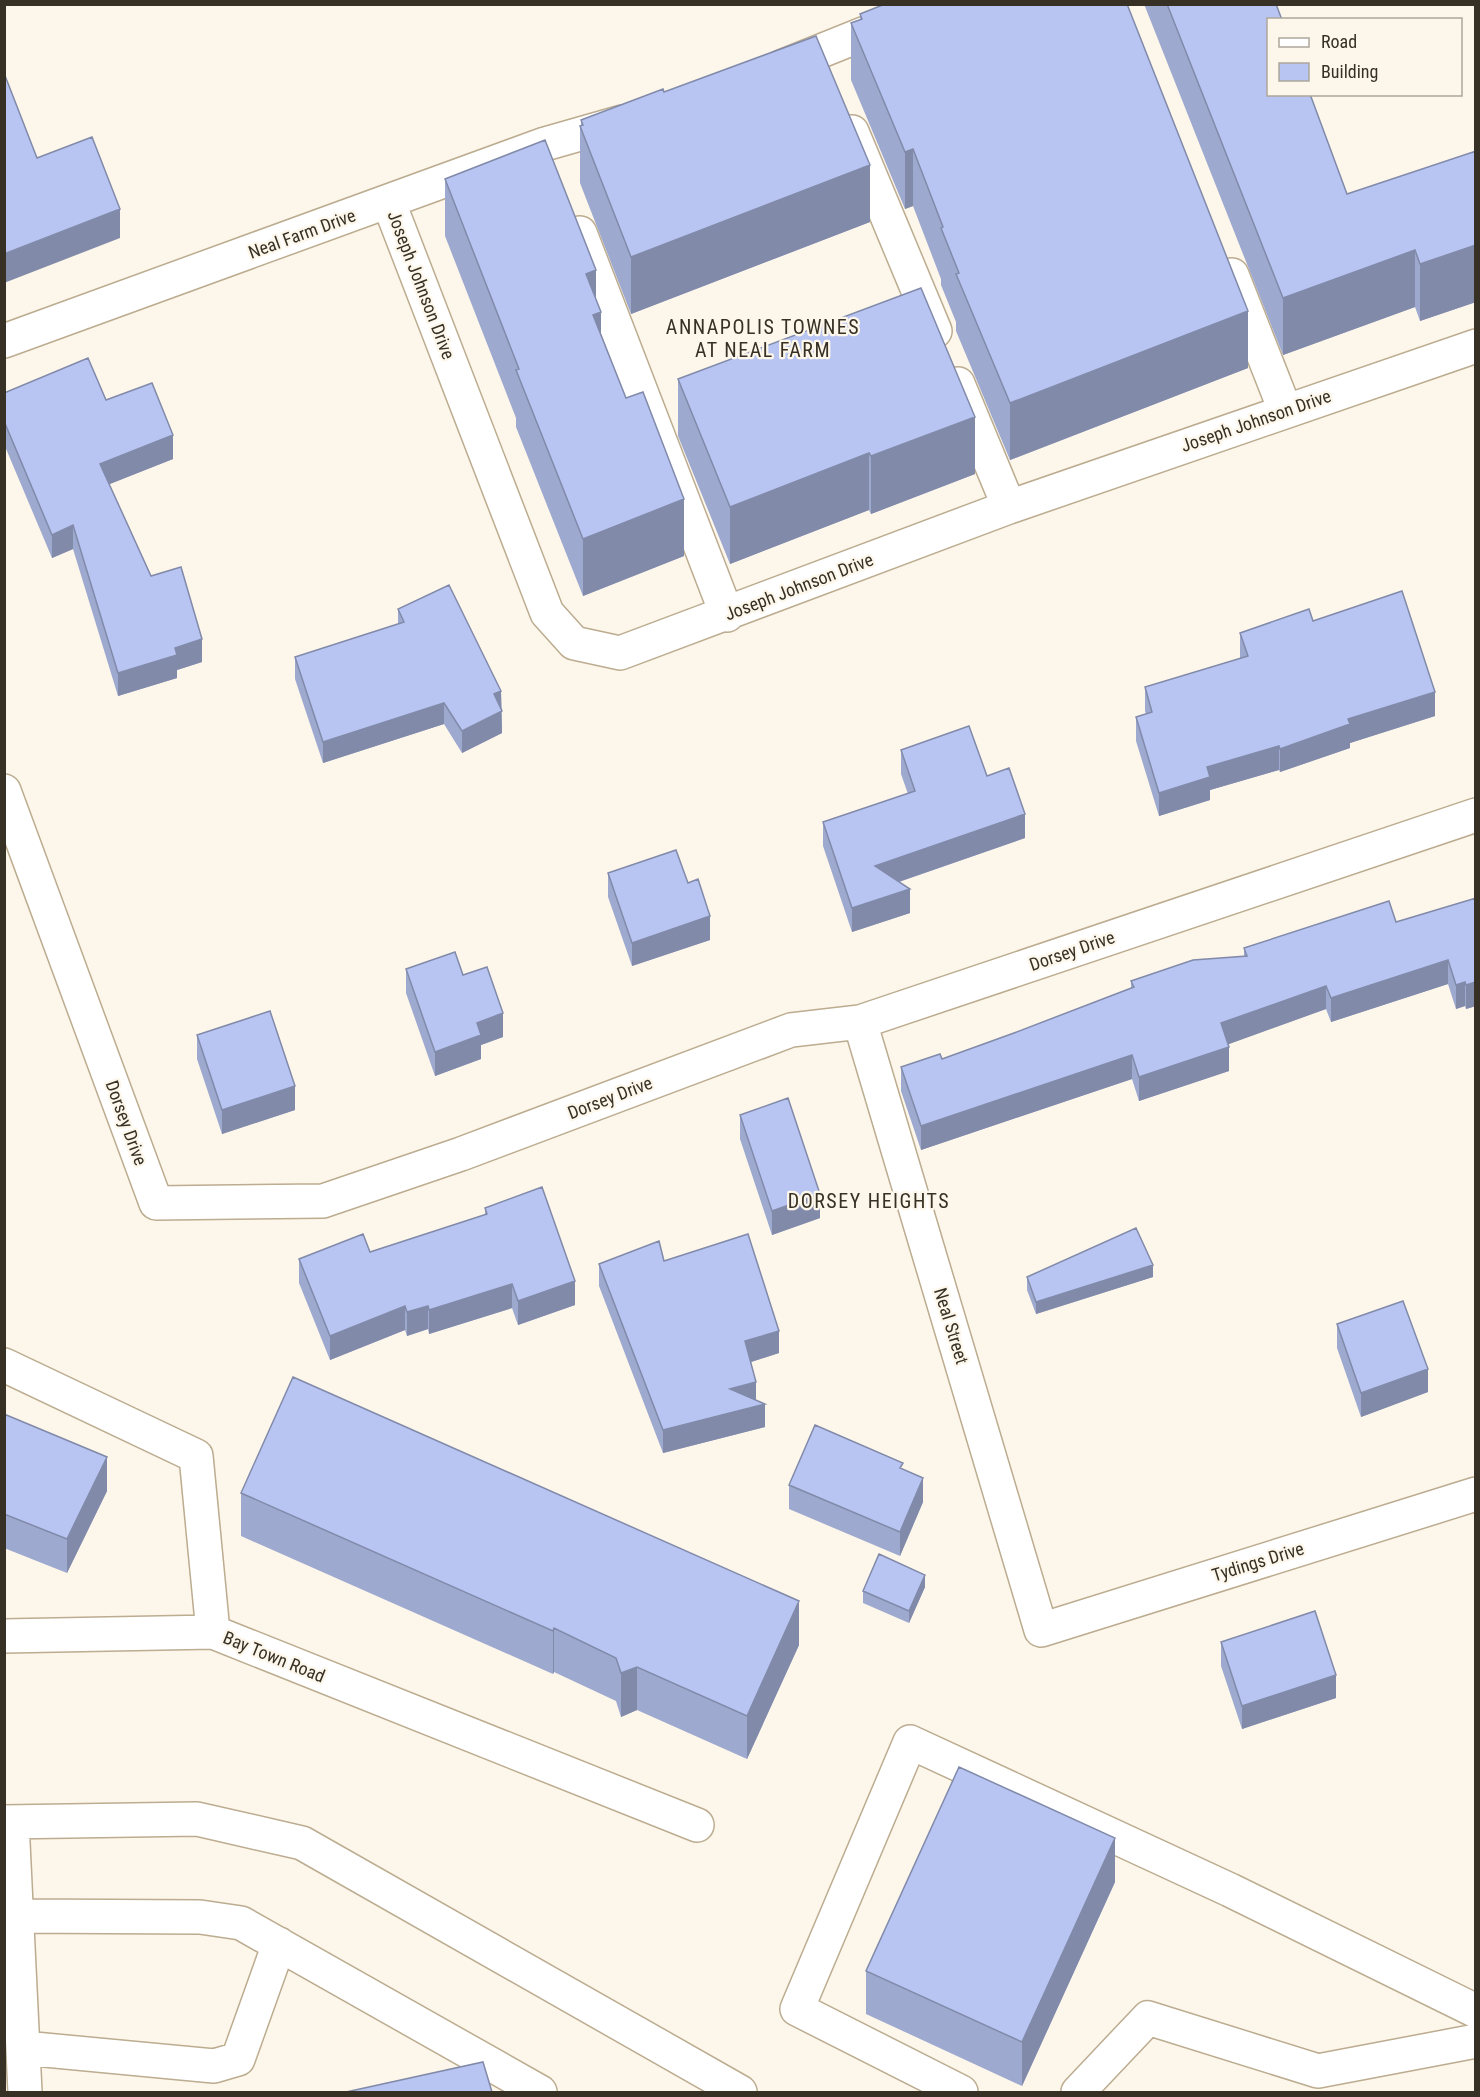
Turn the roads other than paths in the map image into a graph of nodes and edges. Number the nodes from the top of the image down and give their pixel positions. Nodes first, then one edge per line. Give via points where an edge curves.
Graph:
1 (938, 4) edge
2 (756, 77) edge
3 (843, 109) edge
4 (648, 114) edge
5 (546, 144) junction
6 (558, 177) edge
7 (389, 203) junction
8 (571, 210) edge
9 (1220, 246) edge
10 (4, 341) edge
11 (1476, 346) edge
12 (1285, 410) junction
13 (1009, 507) junction
14 (727, 615) junction
15 (4, 791) edge
16 (1476, 815) edge
17 (860, 1022) junction
18 (4, 1365) edge
19 (1476, 1494) edge
20 (1041, 1630) joint
21 (213, 1632) junction
22 (4, 1636) edge
23 (8, 1822) edge
24 (697, 1825) dead end
25 (17, 1916) junction
26 (279, 1944) junction
27 (1476, 2011) edge
28 (1476, 2041) edge
29 (24, 2048) junction
30 (691, 2081) edge
31 (25, 2092) edge
32 (540, 2092) edge
33 (740, 2092) edge
34 (961, 2092) edge
35 (1078, 2092) edge

1 - 2 street via 824,65
3 - 13 street
4 - 5 street, Neal Farm Drive
5 - 6 street
5 - 7 street, Neal Farm Drive
7 - 10 street, Neal Farm Drive
7 - 14 street, Joseph Johnson Drive via 547,612 574,643 620,653
8 - 14 street
9 - 12 street
11 - 12 street, Joseph Johnson Drive
12 - 13 street, Joseph Johnson Drive
13 - 14 street, Joseph Johnson Drive
15 - 17 street, Dorsey Drive via 156,1203 323,1201 472,1150 791,1030
16 - 17 street, Dorsey Drive
17 - 20 street, Neal Street
18 - 21 street, Bay Town Road via 196,1456
19 - 20 street, Tydings Drive
21 - 22 street
21 - 24 street, Bay Town Road
23 - 25 street
23 - 30 street via 197,1819 302,1843
25 - 26 street via 200,1917 241,1923
25 - 29 street
26 - 29 street via 238,2059 214,2067
26 - 32 street
27 - 34 street via 1230,1890 910,1742 797,2009
28 - 35 street via 1318,2071 1148,2018
29 - 31 street
30 - 33 street

